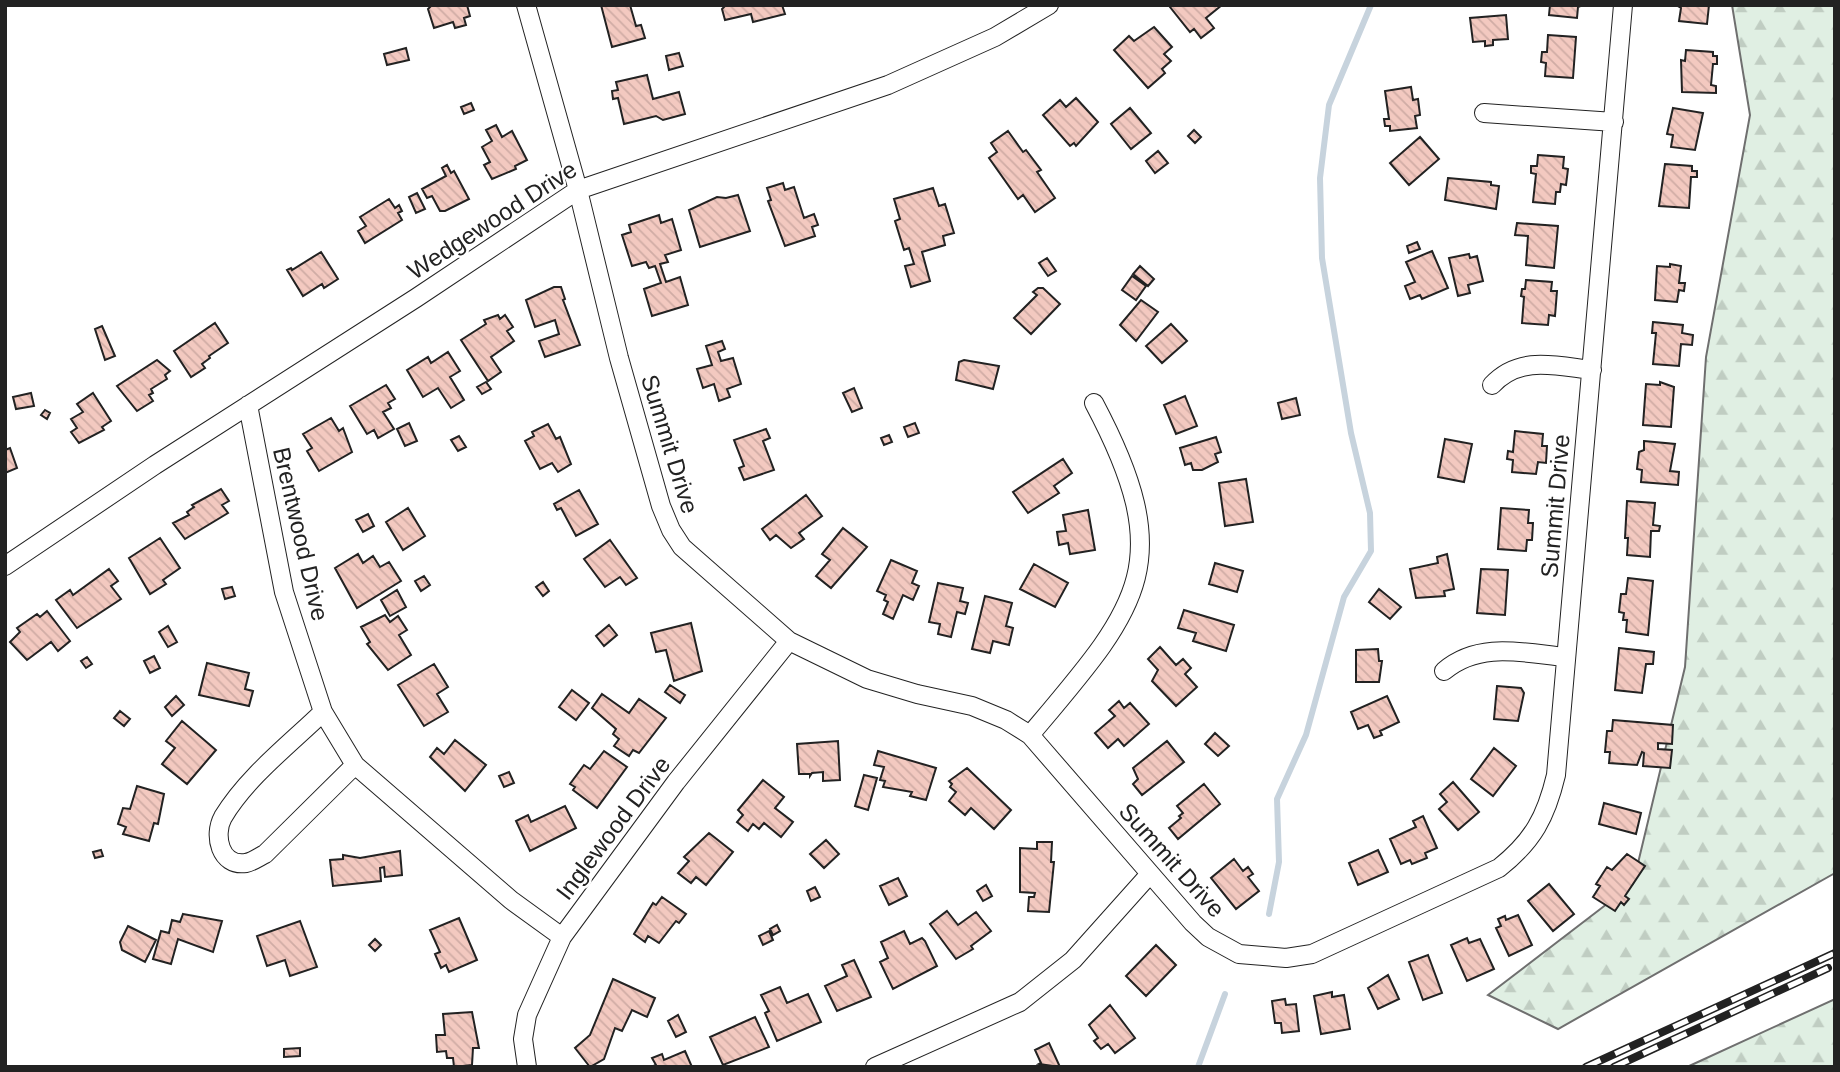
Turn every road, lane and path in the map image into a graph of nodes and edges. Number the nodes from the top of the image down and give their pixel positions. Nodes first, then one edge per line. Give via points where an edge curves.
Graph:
1 (526, 5) edge
2 (1049, 5) edge
3 (1623, 5) edge
4 (1484, 113) dead end
5 (1614, 122) junction
6 (578, 190) junction
7 (1592, 370) junction
8 (1492, 385) dead end
9 (1094, 403) dead end
10 (248, 405) junction
11 (5, 566) edge
12 (789, 641) junction
13 (1566, 657) junction
14 (1444, 671) dead end
15 (323, 712) junction
16 (1030, 736) junction
17 (355, 765) junction
18 (1149, 875) junction
19 (562, 937) junction
20 (527, 1067) edge
21 (875, 1067) edge

1 - 6 street, Summit Drive
2 - 6 street, Wedgewood Drive via 995,37 888,86
3 - 5 street, Summit Drive
4 - 5 street
5 - 7 street, Summit Drive
6 - 10 street, Wedgewood Drive
6 - 12 street, Summit Drive via 619,358 671,530 682,547
7 - 8 street via 1529,363 1501,375
7 - 13 street, Summit Drive
9 - 16 street via 1124,464 1137,504 1142,530 1139,573 1122,617
10 - 11 street, Wedgewood Drive
10 - 15 street, Brentwood Drive via 284,592
12 - 16 street, Summit Drive via 867,679 972,706
12 - 19 street, Inglewood Drive via 676,782
13 - 14 street via 1489,650 1469,655
13 - 18 street, Summit Drive via 1556,775 1548,809 1517,854 1469,884 1312,954 1258,958 1239,954 1208,937
15 - 17 street, Brentwood Drive
15 - 17 street via 263,769 223,818 217,834 224,855 233,863 247,863 265,854
16 - 18 street, Summit Drive
17 - 19 street, Brentwood Drive via 511,900
18 - 21 street via 1073,960 1020,1002
19 - 20 street, Inglewood Drive via 527,1015 523,1039

